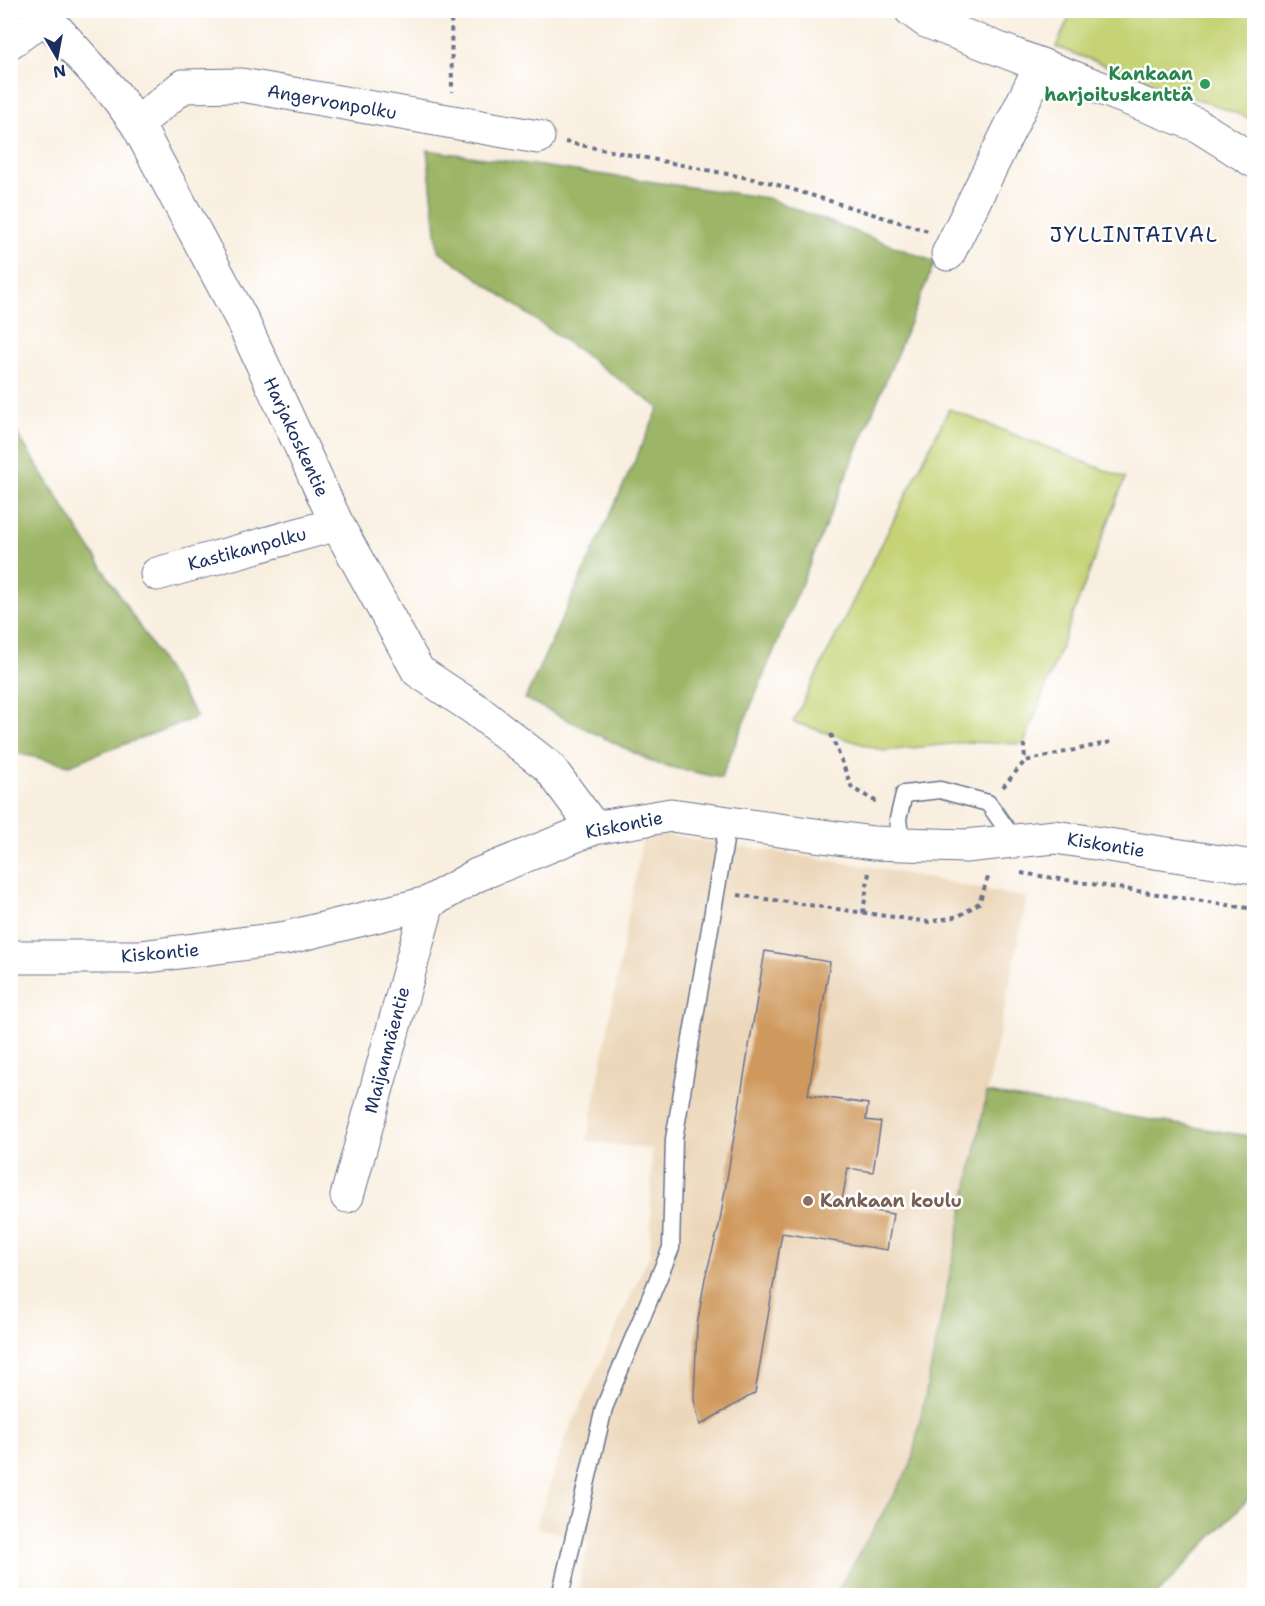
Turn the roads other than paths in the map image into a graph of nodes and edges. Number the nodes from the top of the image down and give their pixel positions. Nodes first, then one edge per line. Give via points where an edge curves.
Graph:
1 (911, 10) edge
2 (42, 14) edge
3 (10, 42) edge
4 (1041, 65) junction
5 (137, 124) junction
6 (538, 137) road end
7 (1254, 161) edge
8 (952, 246) road end
9 (337, 524) junction
10 (157, 573) dead end
11 (728, 823) junction
12 (594, 828) junction
13 (901, 843) junction
14 (1016, 857) junction
15 (1254, 867) edge
16 (428, 903) junction
17 (10, 957) edge
18 (347, 1196) dead end
19 (560, 1596) edge

1 - 4 street via 926,21
2 - 3 street
2 - 5 street, Harjakoskentie
4 - 7 street via 1197,125
4 - 8 street
5 - 6 street, Angervonpolku via 183,86 241,85
5 - 9 street, Harjakoskentie via 241,318
9 - 10 street, Kastikanpolku
9 - 12 street, Harjakoskentie via 418,671 475,709 549,767
11 - 12 street, Kiskontie via 671,815
11 - 13 street, Kiskontie via 873,843
11 - 19 lane via 674,1139 671,1248 604,1408
12 - 16 street, Kiskontie via 477,876
13 - 14 street, Kiskontie via 965,846
13 - 14 lane via 898,819 904,794 940,790 988,803
14 - 15 street, Kiskontie via 1055,837
16 - 17 street, Kiskontie via 286,938 141,957
16 - 18 street, Maijanmäentie

